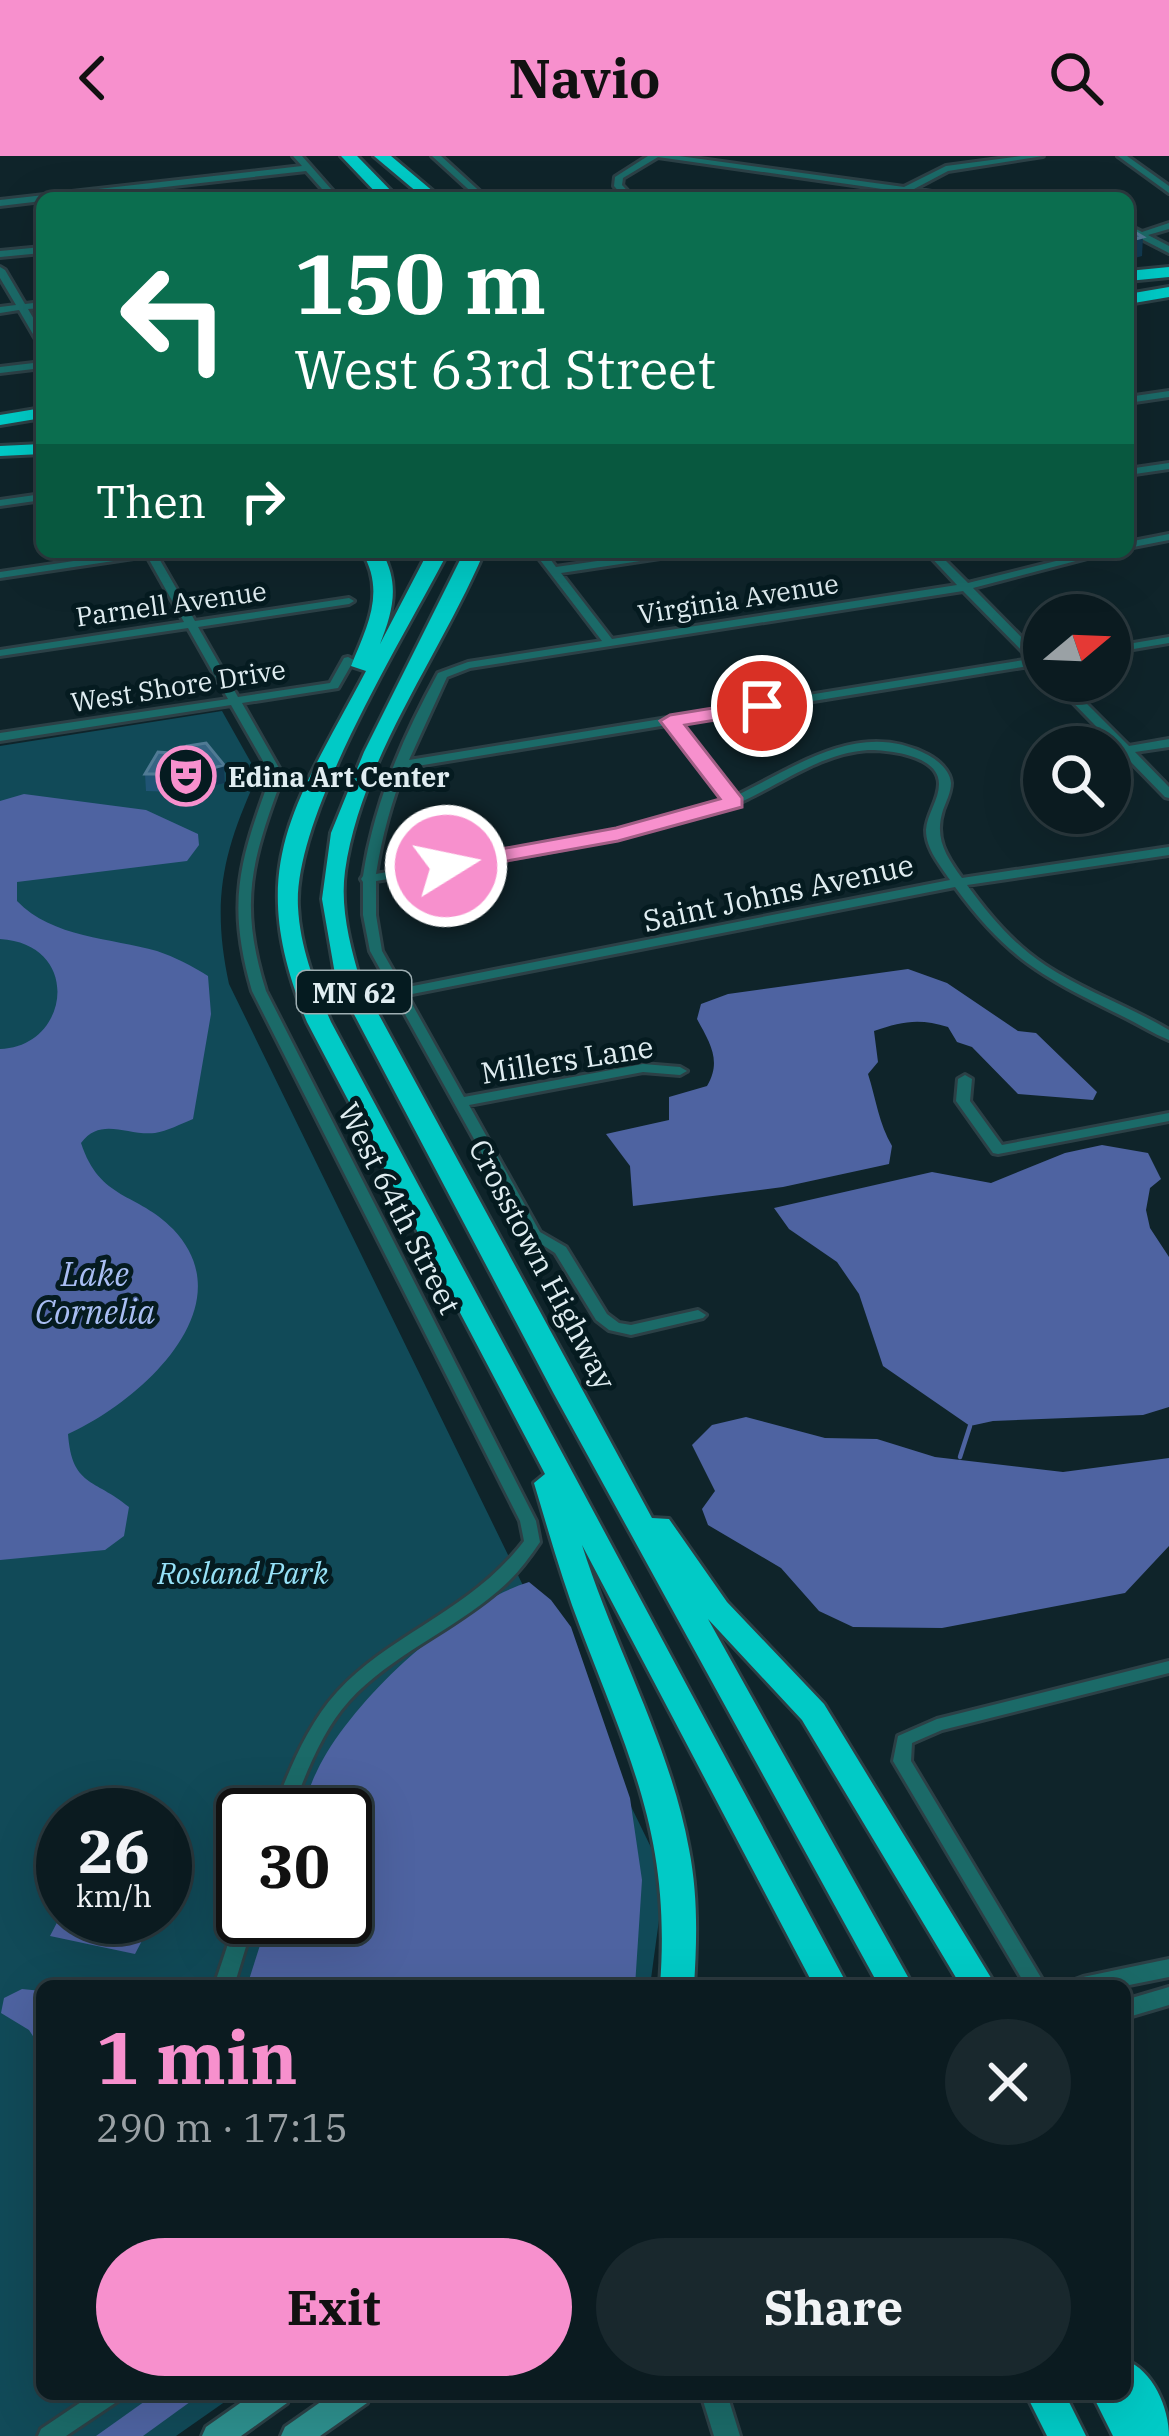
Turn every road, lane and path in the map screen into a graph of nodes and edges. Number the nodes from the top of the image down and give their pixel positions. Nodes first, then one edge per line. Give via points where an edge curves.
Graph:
1 (297, 156) edge
2 (349, 156) edge
3 (380, 156) edge
4 (436, 156) edge
5 (658, 156) edge
6 (1039, 156) edge
7 (1122, 156) edge
8 (308, 168) junction
9 (907, 189) junction
10 (1169, 190) edge
11 (97, 192) edge
12 (330, 192) edge
13 (383, 192) edge
14 (415, 192) edge
15 (425, 192) edge
16 (476, 192) edge
17 (624, 192) edge
18 (926, 192) edge
19 (36, 199) edge
20 (0, 203) edge
21 (1169, 226) edge
22 (1134, 230) edge
23 (1144, 234) junction
24 (1169, 250) edge
25 (36, 251) edge
26 (0, 254) edge
27 (0, 270) edge
28 (1169, 275) edge
29 (1134, 279) edge
30 (1169, 290) edge
31 (1134, 295) edge
32 (36, 306) edge
33 (22, 308) junction
34 (0, 310) edge
35 (36, 331) edge
36 (36, 365) edge
37 (0, 370) edge
38 (1169, 394) edge
39 (1134, 399) edge
40 (36, 419) edge
41 (0, 424) edge
42 (36, 434) edge
43 (0, 438) edge
44 (36, 449) edge
45 (0, 451) edge
46 (1169, 466) edge
47 (1134, 471) edge
48 (36, 498) edge
49 (0, 503) edge
50 (1169, 537) edge
51 (1134, 544) edge
52 (114, 558) edge
53 (153, 558) edge
54 (375, 558) edge
55 (435, 558) edge
56 (476, 558) edge
57 (543, 558) edge
58 (640, 558) edge
59 (937, 558) edge
60 (1081, 558) edge
61 (553, 571) junction
62 (0, 574) edge
63 (965, 587) junction
64 (349, 601) dead end
65 (190, 625) junction
66 (1169, 640) edge
67 (609, 642) junction
68 (1023, 644) edge
69 (1131, 646) edge
70 (0, 652) edge
71 (348, 660) dead end
72 (1023, 666) edge
73 (236, 700) junction
74 (1078, 702) edge
75 (670, 721) junction
76 (1102, 726) edge
77 (0, 737) edge
78 (1169, 743) edge
79 (1131, 750) edge
80 (1131, 756) edge
81 (329, 761) junction
82 (399, 765) junction
83 (1169, 794) edge
84 (734, 802) junction
85 (1169, 851) edge
86 (368, 879) junction
87 (959, 883) junction
88 (399, 993) junction
89 (1169, 1036) edge
90 (680, 1070) dead end
91 (965, 1079) dead end
92 (462, 1102) junction
93 (1169, 1117) edge
94 (698, 1315) dead end
95 (568, 1394) junction
96 (520, 1400) junction
97 (1169, 1667) edge
98 (291, 1788) edge
99 (237, 1944) edge
100 (1169, 1968) edge
101 (226, 1980) edge
102 (678, 1980) edge
103 (828, 1980) edge
104 (893, 1980) edge
105 (975, 1980) edge
106 (1032, 1980) edge
107 (1112, 1980) edge
108 (1169, 1996) edge
109 (1131, 2006) edge
110 (1131, 2385) edge
111 (101, 2400) edge
112 (268, 2400) edge
113 (347, 2400) edge
114 (716, 2400) edge
115 (1046, 2400) edge
116 (1114, 2400) edge
117 (50, 2436) edge
118 (217, 2436) edge
119 (296, 2436) edge
120 (727, 2436) edge
121 (1062, 2436) edge
122 (1132, 2436) edge
123 (1163, 2436) edge

1 - 8 street
2 - 13 highway
3 - 14 highway
3 - 15 highway
4 - 16 street
5 - 9 street
5 - 17 street via 619,177
6 - 9 street via 946,169
7 - 10 street
8 - 11 street
8 - 12 street
9 - 18 street
19 - 20 street
21 - 23 street
22 - 23 street
23 - 24 street
25 - 26 street
27 - 33 street
28 - 29 highway
30 - 31 highway
32 - 33 street
33 - 34 street
33 - 35 street
36 - 37 street
38 - 39 street
40 - 41 highway
42 - 43 highway
44 - 45 highway
46 - 47 street
48 - 49 street
50 - 51 street
52 - 62 street
53 - 65 street, West 64th Street
54 - 81 highway via 384,608
55 - 81 highway, MN 62
56 - 95 highway, Crosstown Highway / MN 62 via 350,814 333,911 348,980
57 - 61 street
58 - 61 street
59 - 63 street
60 - 63 street, Virginia Avenue
61 - 67 street
63 - 67 street, Virginia Avenue
63 - 68 street
64 - 65 street, Parnell Avenue
65 - 70 street, Parnell Avenue
65 - 73 street, West 64th Street
66 - 69 street
67 - 82 street, Virginia Avenue via 448,669
71 - 73 street, West Shore Drive via 334,686
72 - 75 street
73 - 77 street, West Shore Drive
73 - 98 street, West 64th Street via 277,775 243,888 259,991 532,1542 484,1592 345,1694
74 - 76 street
75 - 82 street
75 - 84 street
78 - 79 street
80 - 83 street
81 - 96 highway, MN 62 via 289,856 292,953 319,1022
82 - 86 street
84 - 86 street via 618,835
84 - 87 street via 829,753 908,752 945,777 930,836
85 - 87 street, Saint Johns Avenue
86 - 88 street via 376,951
87 - 88 street, Saint Johns Avenue
87 - 89 street via 1023,956
88 - 92 street
90 - 92 street, Millers Lane via 643,1068
91 - 93 street via 963,1101 998,1150
92 - 94 street via 534,1234 561,1250 601,1317 631,1330
95 - 104 highway, Crosstown Highway / MN 62
95 - 105 highway via 716,1609 813,1712
96 - 102 highway via 596,1630 668,1808 683,1931
96 - 103 highway, MN 62
97 - 106 street via 904,1740 902,1762
99 - 101 street
100 - 107 street
108 - 109 street
110 - 123 highway
111 - 117 street
112 - 118 main road
113 - 119 main road
114 - 120 street
115 - 121 highway
116 - 122 highway

